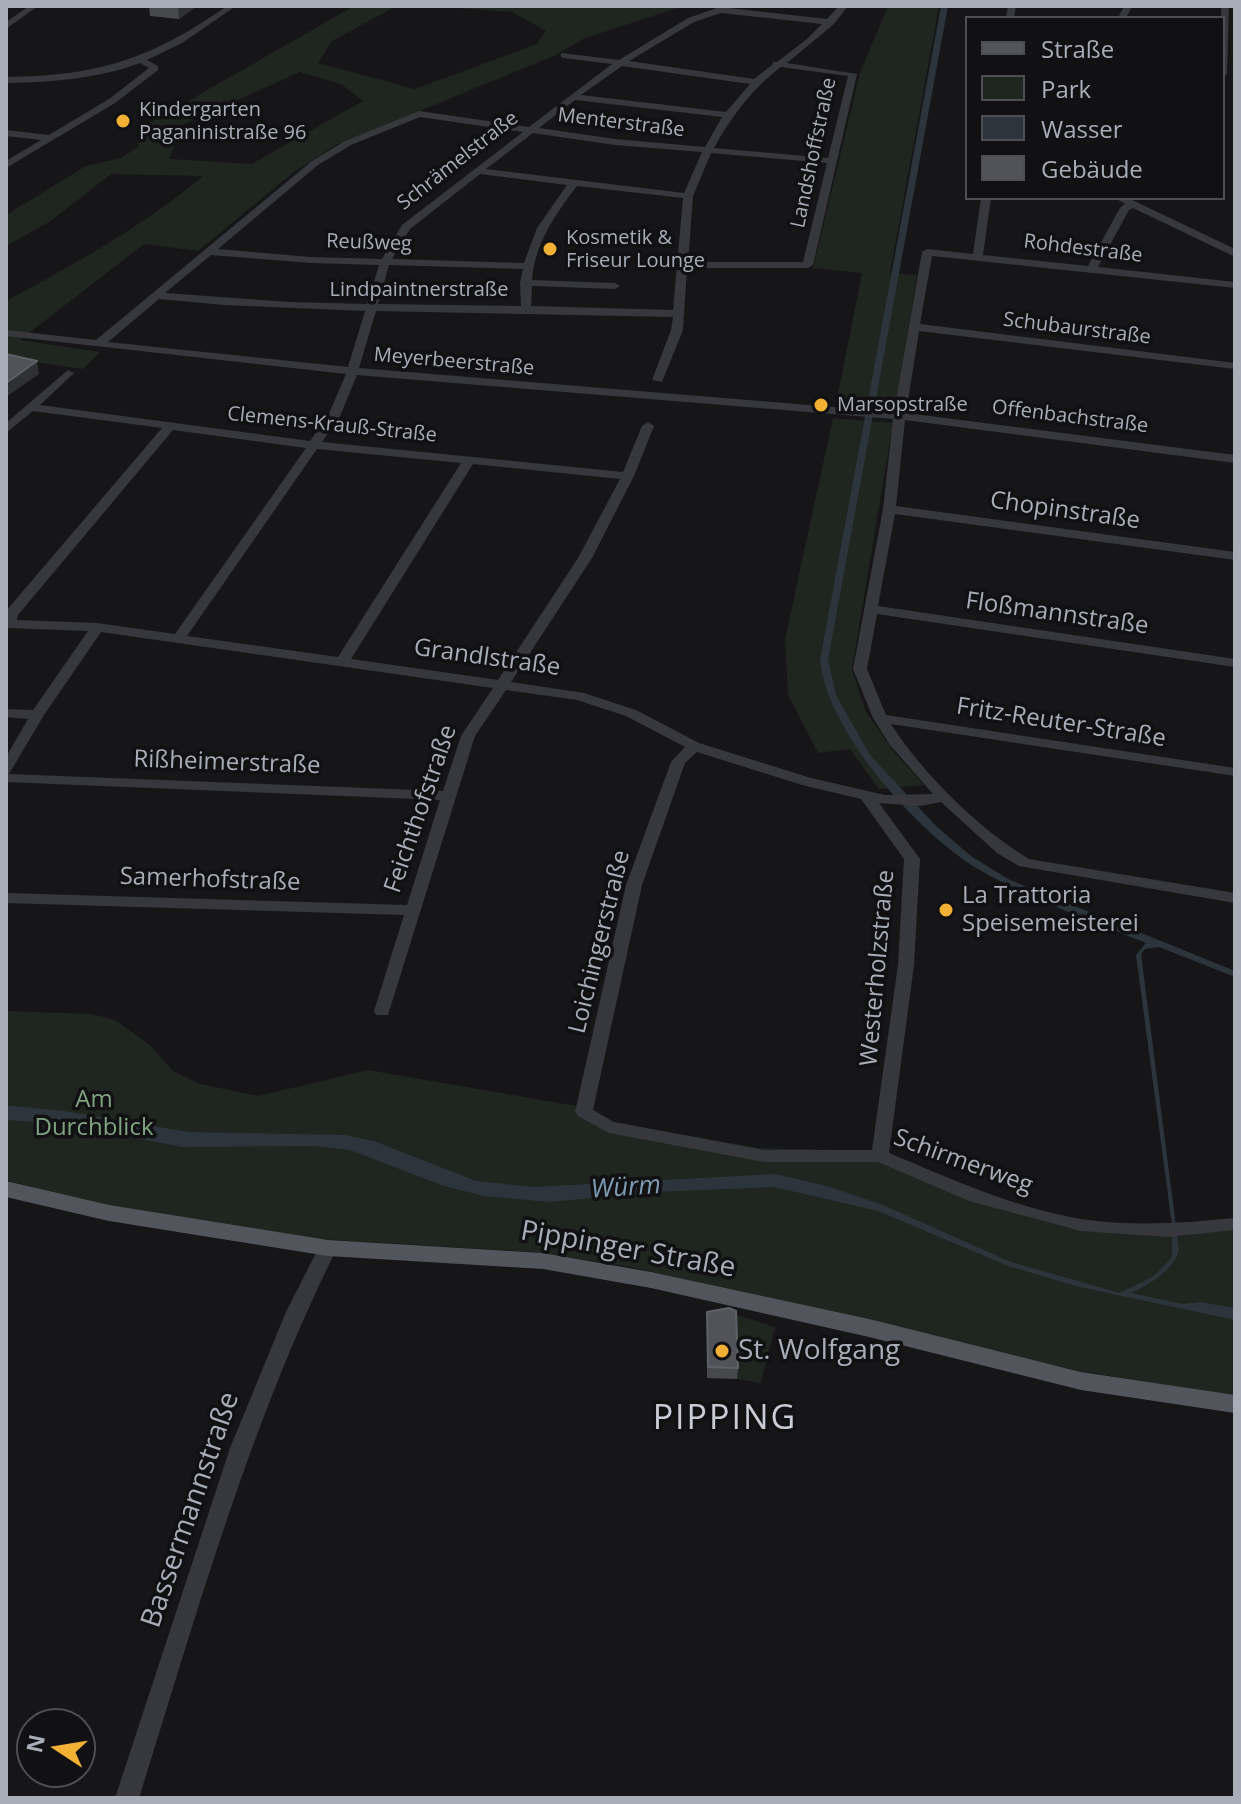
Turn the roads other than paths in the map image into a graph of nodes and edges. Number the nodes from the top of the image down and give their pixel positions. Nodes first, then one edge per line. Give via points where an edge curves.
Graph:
1 (34, 6) edge
2 (232, 6) edge
3 (844, 6) edge
4 (831, 22) junction
5 (6, 26) edge
6 (564, 55) dead end
7 (143, 61) junction
8 (617, 64) junction
9 (776, 64) junction
10 (6, 80) edge
11 (756, 82) junction
12 (574, 97) junction
13 (728, 115) junction
14 (530, 131) junction
15 (6, 133) edge
16 (50, 138) junction
17 (707, 152) junction
18 (833, 161) junction
19 (6, 165) edge
20 (477, 171) junction
21 (573, 184) junction
22 (688, 196) junction
23 (986, 200) edge
24 (1124, 200) edge
25 (1133, 205) junction
26 (212, 252) junction
27 (1235, 253) edge
28 (978, 255) junction
29 (385, 262) junction
30 (683, 265) junction
31 (526, 266) junction
32 (1092, 269) junction
33 (525, 283) junction
34 (1235, 285) edge
35 (615, 286) dead end
36 (159, 296) junction
37 (526, 308) junction
38 (369, 309) junction
39 (679, 314) junction
40 (915, 327) junction
41 (6, 333) edge
42 (98, 344) junction
43 (1235, 366) edge
44 (352, 372) junction
45 (68, 373) dead end
46 (658, 380) dead end
47 (32, 407) junction
48 (900, 416) junction
49 (9, 423) edge
50 (648, 426) dead end
51 (169, 427) junction
52 (315, 445) junction
53 (470, 459) junction
54 (1235, 459) edge
55 (628, 476) junction
56 (889, 509) junction
57 (1235, 556) edge
58 (872, 609) junction
59 (8, 624) edge
60 (97, 627) junction
61 (178, 639) junction
62 (342, 662) junction
63 (1235, 663) edge
64 (502, 683) junction
65 (6, 713) edge
66 (37, 715) junction
67 (880, 718) junction
68 (694, 746) junction
69 (6, 770) edge
70 (1235, 772) edge
71 (6, 778) edge
72 (447, 796) junction
73 (867, 797) junction
74 (944, 797) junction
75 (6, 898) edge
76 (1235, 898) edge
77 (412, 910) junction
78 (382, 1011) dead end
79 (584, 1112) joint
80 (880, 1156) junction
81 (6, 1189) edge
82 (1235, 1224) edge
83 (328, 1248) junction
84 (1235, 1404) edge
85 (127, 1798) edge

1 - 5 street
2 - 7 street via 173,48
3 - 4 street
4 - 8 street, Schrämelstraße via 711,11
4 - 9 street
6 - 8 street
7 - 10 street via 57,78
7 - 16 street via 155,68
8 - 11 street
8 - 12 street, Schrämelstraße
9 - 11 street
9 - 18 street, Landshoffstraße via 853,74
11 - 13 street
12 - 13 street
12 - 14 street, Schrämelstraße
13 - 17 street
14 - 17 street, Menterstraße
14 - 20 street, Schrämelstraße
14 - 26 street, Menterstraße via 419,114 348,143 315,163
15 - 16 street
16 - 19 street
17 - 18 street, Menterstraße
17 - 22 street
18 - 30 street, Landshoffstraße via 808,265
20 - 21 street
20 - 29 street, Schrämelstraße via 406,227
21 - 22 street
21 - 31 street via 533,241
22 - 30 street
23 - 28 street
24 - 25 street
25 - 27 street
25 - 32 street via 1125,208
26 - 29 street, Reußweg
26 - 36 street, Menterstraße
28 - 32 street, Rohdestraße
28 - 40 street, Rohdestraße via 927,252
29 - 31 street, Reußweg
29 - 38 street, Schrämelstraße
30 - 39 street
31 - 33 street
32 - 34 street, Rohdestraße
33 - 35 street
33 - 37 street
36 - 38 street, Lindpaintnerstraße
36 - 42 street, Menterstraße
37 - 38 street, Lindpaintnerstraße
37 - 39 street, Lindpaintnerstraße
38 - 44 street, Schrämelstraße
39 - 46 street
40 - 43 street, Schubaurstraße
40 - 48 street
41 - 42 street, Meyerbeerstraße
42 - 44 street, Meyerbeerstraße
44 - 48 street, Meyerbeerstraße
44 - 52 street, Schrämelstraße
45 - 47 street
47 - 49 street
47 - 51 street, Clemens-Krauß-Straße
48 - 54 street, Offenbachstraße
48 - 56 street
50 - 55 street, Feichthofstraße
51 - 52 street, Clemens-Krauß-Straße
51 - 59 street via 11,614
52 - 53 street, Clemens-Krauß-Straße
52 - 61 street, Schrämelstraße
53 - 55 street, Clemens-Krauß-Straße
53 - 62 street
55 - 64 street, Feichthofstraße via 585,558
56 - 57 street, Chopinstraße
56 - 58 street
58 - 63 street, Floßmannstraße
58 - 67 street via 860,669
59 - 60 street, Grandlstraße
60 - 61 street, Grandlstraße
60 - 66 street
61 - 62 street, Grandlstraße
62 - 64 street, Grandlstraße
64 - 68 street, Grandlstraße via 579,696 631,713
64 - 72 street, Feichthofstraße via 468,736
65 - 66 street
66 - 69 street
67 - 70 street, Fritz-Reuter-Straße
67 - 74 street
68 - 73 street, Grandlstraße
68 - 79 street, Loichingerstraße via 678,762 634,885
71 - 72 street, Rißheimerstraße
72 - 77 street, Feichthofstraße
73 - 74 street, Grandlstraße
73 - 80 street, Westerholzstraße via 912,859 900,1025
74 - 76 street via 1025,863
75 - 77 street, Samerhofstraße
77 - 78 street, Feichthofstraße
79 - 80 street, Schirmerweg via 609,1127 764,1156
80 - 82 street, Schirmerweg via 976,1197 1081,1225 1167,1231
81 - 83 main road, Pippinger Straße via 123,1216
83 - 84 main road, Pippinger Straße via 543,1261 869,1328 1081,1381
83 - 85 street, Bassermannstraße via 245,1433

